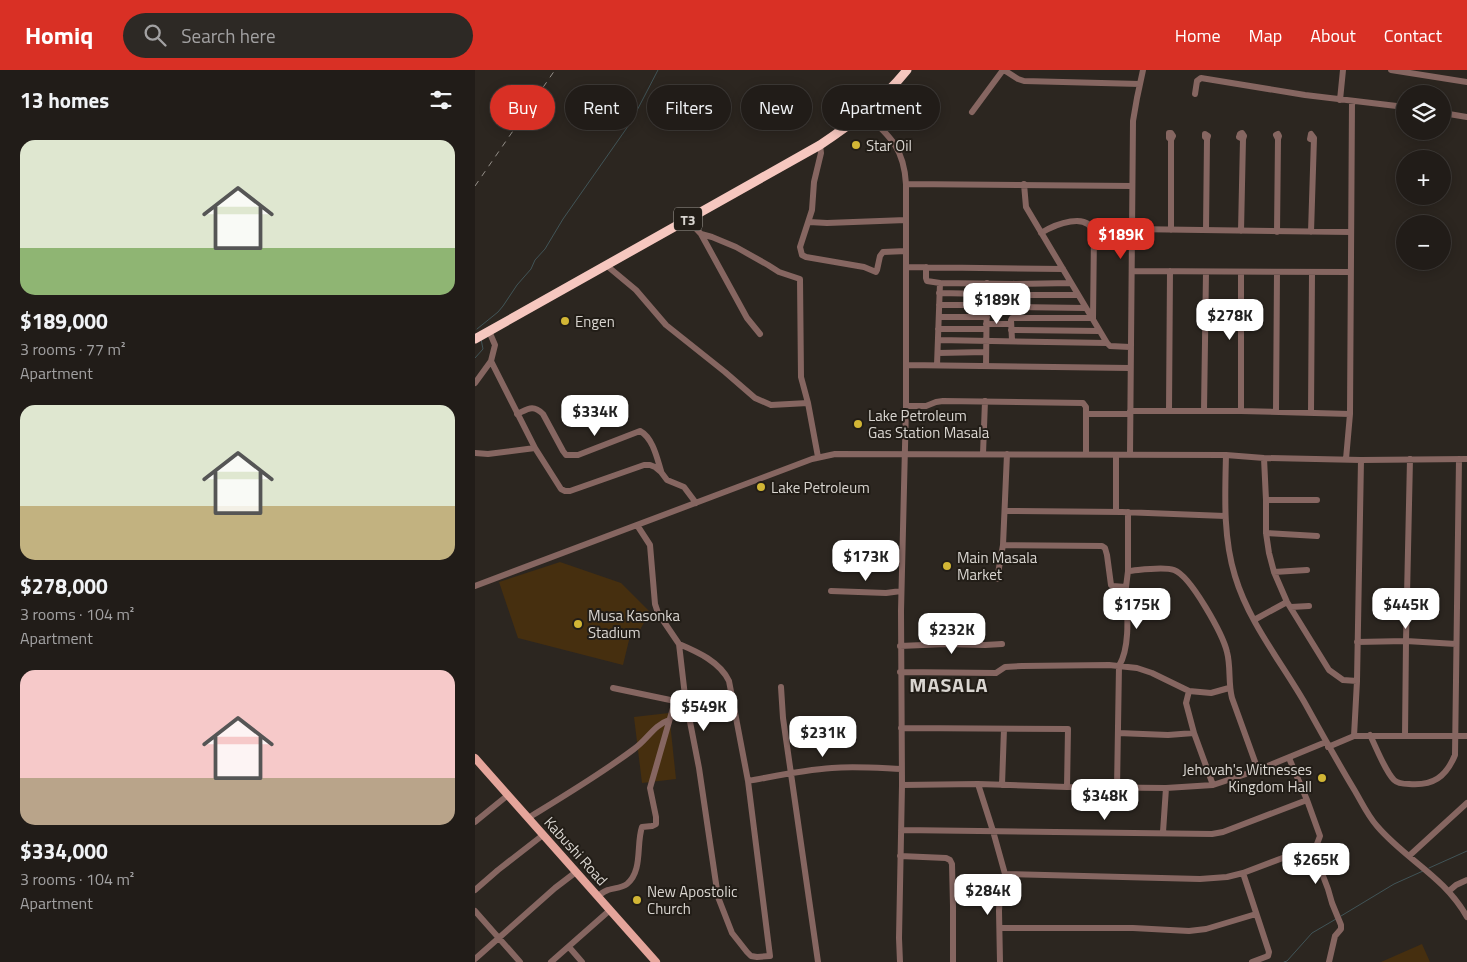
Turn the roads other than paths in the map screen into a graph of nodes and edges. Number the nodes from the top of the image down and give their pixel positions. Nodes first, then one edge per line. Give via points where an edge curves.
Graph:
1 (898, 70) edge
2 (907, 70) edge
3 (1003, 70) edge
4 (1143, 70) edge
5 (1343, 70) edge
6 (1391, 70) edge
7 (1467, 82) edge
8 (1140, 84) junction
9 (893, 85) edge
10 (894, 85) edge
11 (1195, 94) dead end
12 (1340, 100) junction
13 (1352, 101) junction
14 (1396, 106) edge
15 (973, 112) dead end
16 (1451, 114) edge
17 (1467, 117) edge
18 (841, 130) edge
19 (882, 130) edge
20 (1207, 139) dead end
21 (1243, 139) dead end
22 (1278, 139) dead end
23 (1171, 140) dead end
24 (1313, 140) dead end
25 (820, 145) junction
26 (907, 184) junction
27 (1025, 184) junction
28 (1132, 186) junction
29 (687, 219) junction
30 (906, 220) junction
31 (809, 222) junction
32 (1132, 229) junction
33 (1171, 230) junction
34 (1206, 230) junction
35 (1241, 231) junction
36 (1277, 232) junction
37 (1311, 232) junction
38 (1351, 232) junction
39 (1041, 233) junction
40 (701, 234) junction
41 (906, 251) junction
42 (606, 265) junction
43 (906, 267) junction
44 (926, 267) junction
45 (1063, 269) junction
46 (1132, 271) junction
47 (1170, 271) junction
48 (1206, 272) junction
49 (1241, 272) junction
50 (1277, 272) junction
51 (1350, 272) junction
52 (1312, 273) junction
53 (940, 282) junction
54 (987, 283) junction
55 (1071, 283) junction
56 (1014, 284) junction
57 (939, 293) junction
58 (987, 294) junction
59 (1012, 295) junction
60 (1078, 295) junction
61 (939, 305) junction
62 (987, 305) junction
63 (1085, 308) junction
64 (939, 317) junction
65 (1092, 319) junction
66 (986, 323) junction
67 (1011, 327) junction
68 (938, 328) junction
69 (1099, 331) junction
70 (489, 332) junction
71 (760, 334) dead end
72 (475, 339) edge
73 (938, 340) junction
74 (986, 340) junction
75 (1012, 340) junction
76 (1107, 343) junction
77 (1131, 347) junction
78 (986, 352) junction
79 (938, 353) junction
80 (491, 361) junction
81 (906, 364) junction
82 (937, 365) junction
83 (986, 366) junction
84 (1130, 368) junction
85 (475, 384) edge
86 (985, 401) junction
87 (809, 403) junction
88 (905, 406) junction
89 (1169, 410) junction
90 (1204, 411) junction
91 (1241, 411) junction
92 (1276, 411) junction
93 (1311, 412) junction
94 (1130, 413) junction
95 (517, 414) junction
96 (1086, 414) junction
97 (1349, 414) junction
98 (535, 448) junction
99 (475, 453) edge
100 (904, 454) junction
101 (983, 454) junction
102 (1007, 454) junction
103 (1086, 454) junction
104 (1117, 454) junction
105 (1130, 455) junction
106 (1226, 455) junction
107 (818, 457) junction
108 (1264, 458) junction
109 (1459, 458) junction
110 (1346, 459) junction
111 (1410, 459) junction
112 (1467, 459) edge
113 (1361, 460) junction
114 (661, 472) junction
115 (1458, 490) junction
116 (1467, 490) edge
117 (1266, 500) junction
118 (1317, 500) dead end
119 (695, 503) junction
120 (1006, 511) junction
121 (1116, 512) junction
122 (1128, 512) junction
123 (1225, 516) junction
124 (637, 525) junction
125 (1458, 529) junction
126 (1467, 530) edge
127 (1266, 533) junction
128 (1317, 536) dead end
129 (1003, 546) junction
130 (1307, 570) dead end
131 (1128, 571) junction
132 (1274, 572) junction
133 (997, 580) dead end
134 (475, 586) edge
135 (1126, 587) junction
136 (831, 590) dead end
137 (901, 592) junction
138 (1289, 605) junction
139 (1309, 606) dead end
140 (1254, 620) junction
141 (1406, 641) junction
142 (1357, 642) junction
143 (679, 644) junction
144 (1002, 644) dead end
145 (1456, 644) junction
146 (901, 646) junction
147 (1119, 666) junction
148 (900, 672) junction
149 (1357, 681) junction
150 (781, 686) dead end
151 (613, 688) dead end
152 (1229, 688) junction
153 (1189, 691) junction
154 (687, 700) junction
155 (675, 701) junction
156 (669, 720) junction
157 (901, 728) junction
158 (1004, 729) junction
159 (1118, 733) junction
160 (1194, 733) junction
161 (1370, 735) junction
162 (1354, 736) junction
163 (1405, 736) junction
164 (1467, 736) edge
165 (1455, 737) junction
166 (1327, 745) junction
167 (475, 758) edge
168 (1289, 758) junction
169 (901, 769) junction
170 (1258, 770) junction
171 (791, 772) junction
172 (748, 781) junction
173 (978, 784) junction
174 (902, 785) junction
175 (1002, 785) junction
176 (1213, 785) junction
177 (1067, 787) junction
178 (1117, 788) junction
179 (1166, 788) junction
180 (508, 795) junction
181 (1307, 800) junction
182 (1467, 803) edge
183 (528, 818) junction
184 (475, 822) edge
185 (901, 830) junction
186 (993, 831) junction
187 (1163, 832) junction
188 (543, 835) junction
189 (1312, 846) junction
190 (900, 856) junction
191 (1409, 856) junction
192 (576, 872) junction
193 (1243, 873) junction
194 (1005, 874) junction
195 (1467, 880) edge
196 (475, 890) edge
197 (1449, 891) junction
198 (598, 896) junction
199 (610, 910) junction
200 (475, 911) edge
201 (1256, 914) junction
202 (1467, 916) edge
203 (1000, 928) junction
204 (499, 939) junction
205 (569, 947) junction
206 (770, 959) edge
207 (475, 960) edge
208 (520, 962) edge
209 (551, 962) edge
210 (582, 962) edge
211 (656, 962) edge
212 (818, 962) edge
213 (900, 962) edge
214 (953, 962) edge
215 (1000, 962) edge
216 (1253, 962) edge
217 (1329, 962) edge

1 - 9 highway, T3
2 - 10 highway, T3
3 - 8 street via 1024,81
3 - 15 street
4 - 8 street
5 - 12 street
6 - 7 street
8 - 28 street via 1133,122
11 - 12 street via 1197,81 1201,78
12 - 13 street
13 - 14 street
13 - 38 street
16 - 17 street
18 - 25 highway, T3
19 - 26 street via 899,151
20 - 34 street
21 - 35 street
22 - 36 street
23 - 33 street
24 - 37 street
25 - 29 highway, T3
25 - 31 street
26 - 27 street
26 - 30 street
27 - 28 street
27 - 39 street via 1025,207
28 - 32 street
29 - 40 street
29 - 42 highway, T3
30 - 31 street
30 - 41 street
31 - 41 street via 800,247 805,257 876,272 883,252
32 - 33 street
32 - 46 street
33 - 34 street
34 - 35 street
35 - 36 street
36 - 37 street
37 - 38 street
38 - 51 street
39 - 45 street
39 - 65 street via 1071,222 1085,222 1093,228
40 - 71 street via 747,318
40 - 87 street via 800,279 801,377
41 - 43 street
42 - 70 highway, T3
42 - 87 street via 636,290 667,326 755,398 771,405
43 - 44 street
43 - 81 street
44 - 45 street
44 - 53 street via 927,280
45 - 55 street
46 - 47 street
46 - 77 street
47 - 48 street
47 - 89 street
48 - 49 street
48 - 90 street
49 - 50 street
49 - 91 street
50 - 52 street
50 - 92 street
51 - 52 street
51 - 97 street
52 - 93 street
53 - 54 street
53 - 57 street
54 - 56 street
54 - 58 street
55 - 56 street
55 - 60 street
56 - 59 street
57 - 58 street
57 - 61 street
58 - 62 street
59 - 60 street
59 - 63 street via 1014,307
60 - 63 street
61 - 62 street
61 - 64 street
62 - 66 street
63 - 65 street
64 - 66 street
64 - 68 street
65 - 67 street via 1015,317 1011,318
65 - 69 street
66 - 67 street
66 - 68 street
66 - 74 street
67 - 69 street
67 - 75 street
68 - 73 street
69 - 76 street
70 - 72 highway, T3
70 - 80 street via 495,345
73 - 74 street
73 - 79 street
74 - 75 street
74 - 78 street
75 - 76 street
76 - 77 street
77 - 84 street
78 - 79 street
78 - 83 street
79 - 82 street
80 - 85 street
80 - 95 street
81 - 82 street
81 - 88 street
82 - 83 street
83 - 84 street
84 - 94 street
86 - 88 street
86 - 96 street via 1081,403 1085,404
86 - 101 street
87 - 107 street
88 - 100 street
89 - 90 street
89 - 94 street
90 - 91 street
91 - 92 street
92 - 93 street
93 - 97 street
94 - 96 street
94 - 105 street
95 - 98 street
95 - 114 street via 531,408 539,409 563,451 571,456 640,431 653,448
96 - 103 street
97 - 110 street
98 - 99 street
98 - 114 street via 565,491 644,465
100 - 101 street
100 - 107 street
100 - 137 street
101 - 102 street
102 - 103 street
102 - 120 street
103 - 104 street
104 - 105 street
104 - 121 street
105 - 106 street
106 - 108 street
106 - 123 street
107 - 119 street
108 - 110 street
108 - 117 street
109 - 111 street
109 - 112 street
109 - 115 street
110 - 113 street
111 - 113 street
111 - 141 street
113 - 142 street
114 - 119 street via 667,480 684,487
115 - 116 street
115 - 125 street
117 - 118 street
117 - 127 street
119 - 124 street
120 - 121 street
120 - 129 street
121 - 122 street
122 - 123 street
122 - 131 street
123 - 140 street via 1235,576
124 - 134 street
124 - 143 street via 651,545 658,613
125 - 126 street
125 - 145 street
127 - 128 street
127 - 132 street
129 - 133 street
129 - 135 street via 1103,546 1112,586
130 - 132 street
131 - 135 street
131 - 152 street via 1167,569 1183,575 1211,618 1227,651
132 - 138 street
135 - 147 street via 1126,644
136 - 137 street
137 - 146 street
138 - 139 street
138 - 140 street
138 - 149 street via 1329,670 1343,680
140 - 166 street
141 - 142 street
141 - 145 street
141 - 163 street
142 - 149 street
143 - 154 street
143 - 172 street via 720,667 729,681
144 - 146 street
145 - 165 street
146 - 148 street
147 - 148 street via 1022,666 1005,667 996,673
147 - 153 street via 1152,673
147 - 159 street
148 - 157 street
149 - 162 street
150 - 171 street
151 - 155 street
152 - 153 street via 1211,693
152 - 170 street
153 - 160 street via 1187,703
154 - 155 street
154 - 206 street via 719,897 732,933 747,952 751,956
155 - 156 street
156 - 183 street via 661,723 620,760
156 - 198 street via 650,788 656,824 643,827 640,833 634,875 627,885
157 - 158 street
157 - 169 street
158 - 175 street
158 - 177 street via 1068,729
159 - 160 street
159 - 178 street
160 - 176 street
161 - 162 street
161 - 163 street
161 - 165 street via 1394,780 1413,784 1433,782 1441,776 1455,755
162 - 166 street
163 - 165 street
164 - 165 street
166 - 168 street
166 - 191 street via 1377,825
167 - 180 main road, Kabushi Road
168 - 170 street
168 - 181 street
169 - 171 street via 859,767
169 - 174 street
170 - 176 street
171 - 172 street
171 - 212 street
172 - 206 street
173 - 174 street
173 - 175 street
173 - 186 street
174 - 185 street
175 - 177 street
176 - 179 street
177 - 178 street
178 - 179 street
179 - 187 street
180 - 183 main road, Kabushi Road
180 - 184 street
181 - 187 street via 1223,832
181 - 189 street via 1320,836 1317,844
182 - 191 street
183 - 188 main road, Kabushi Road
185 - 186 street
185 - 190 street
186 - 187 street
186 - 194 street
188 - 192 main road, Kabushi Road
188 - 196 street
189 - 193 street
189 - 217 street via 1342,928 1335,936
190 - 213 street
190 - 214 street via 950,860
191 - 197 street
192 - 198 main road, Kabushi Road
192 - 204 street
193 - 194 street via 1200,879
193 - 201 street
194 - 203 street via 999,902
195 - 197 street
197 - 202 street
198 - 199 main road, Kabushi Road
199 - 205 street
199 - 211 main road, Kabushi Road
200 - 204 street
201 - 203 street via 1189,931
201 - 216 street via 1269,952 1265,958
203 - 215 street
204 - 207 street
204 - 208 street
205 - 209 street
205 - 210 street

